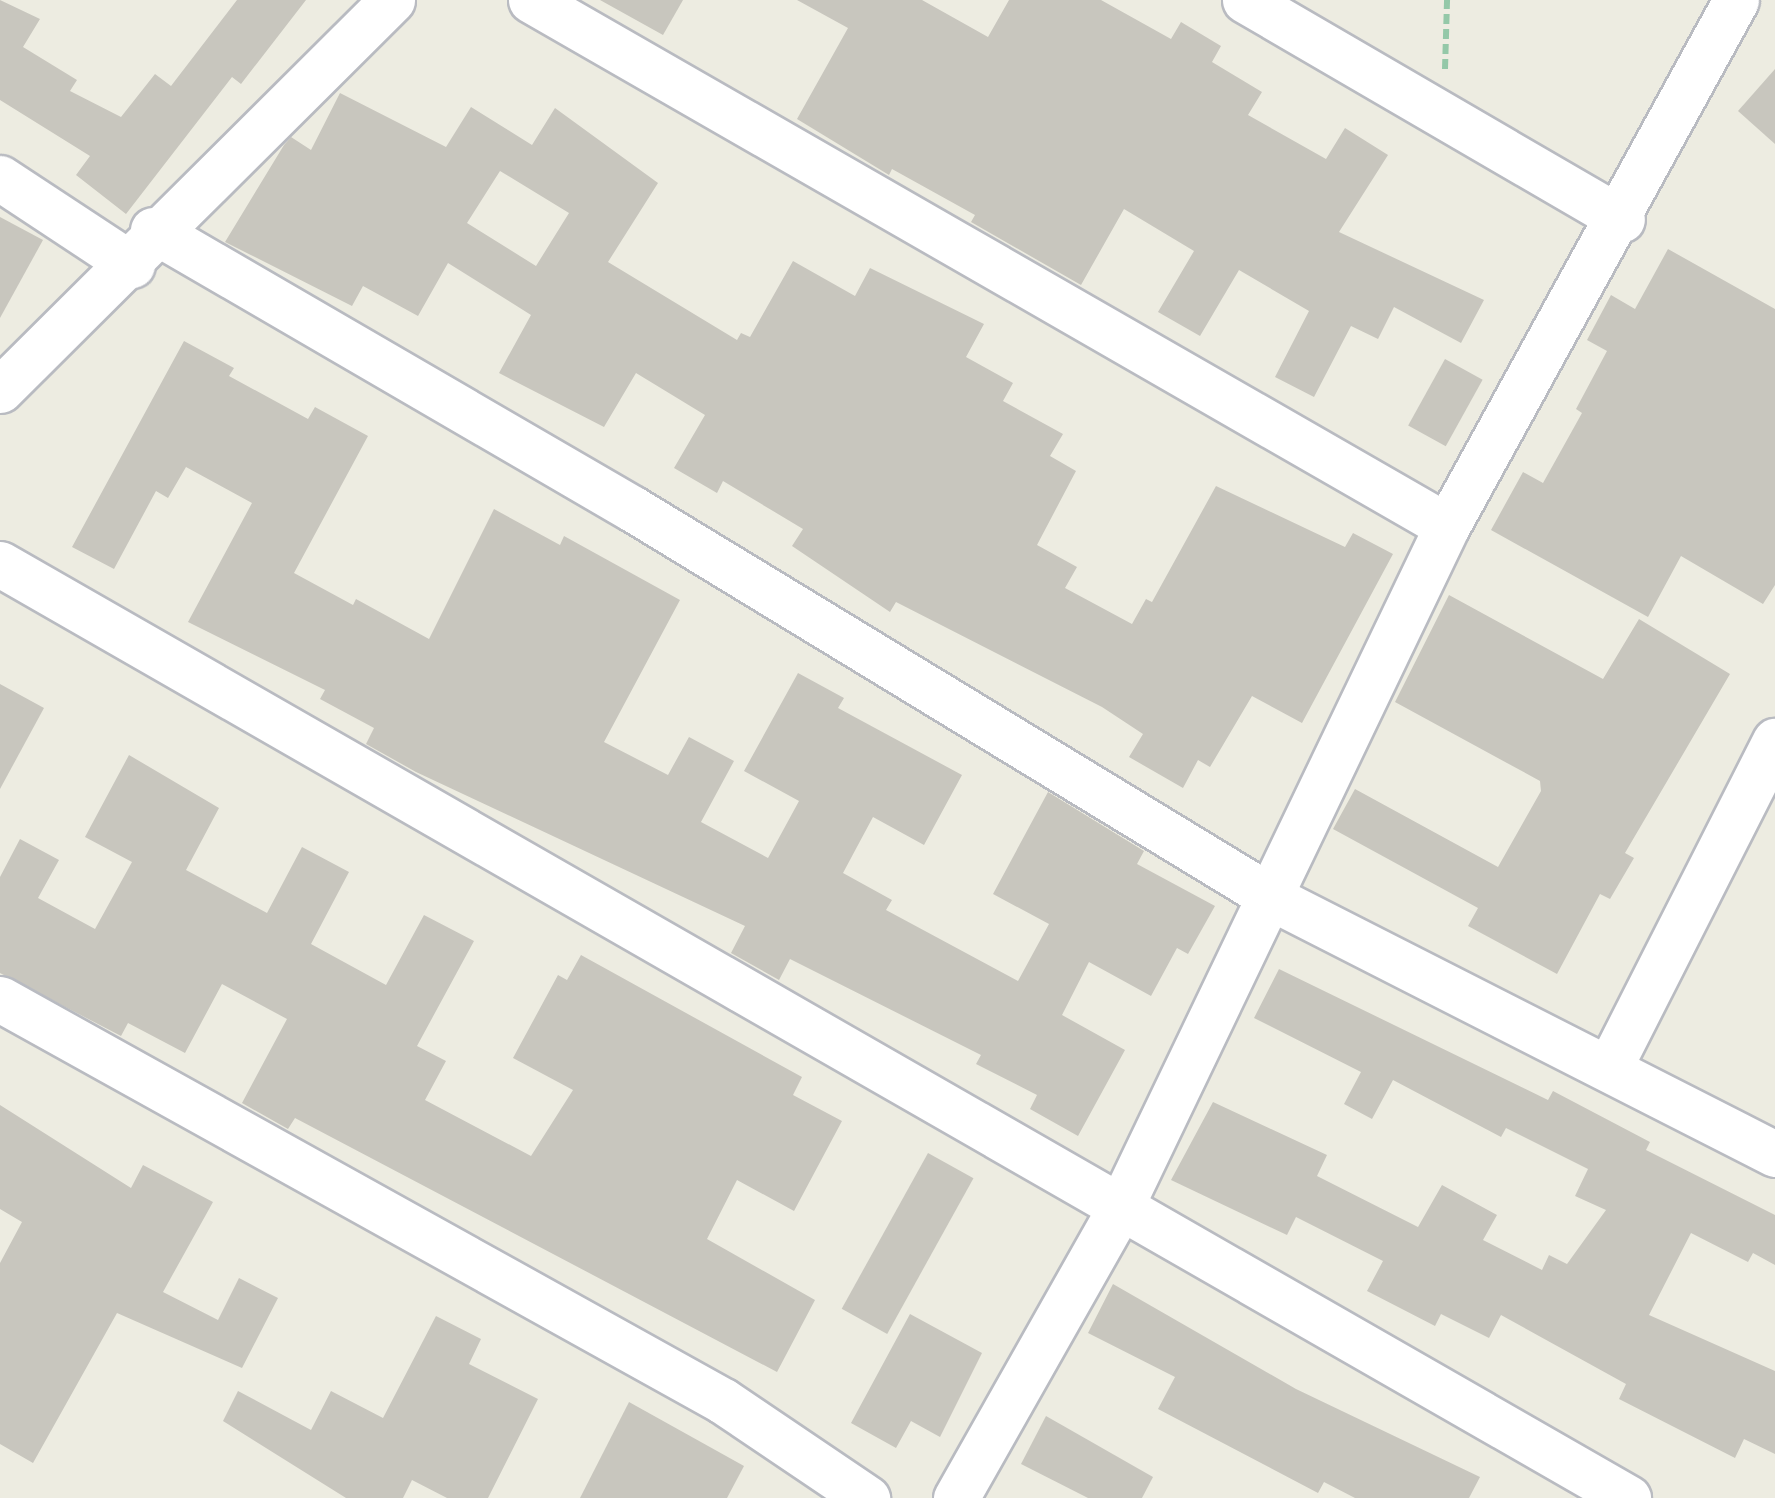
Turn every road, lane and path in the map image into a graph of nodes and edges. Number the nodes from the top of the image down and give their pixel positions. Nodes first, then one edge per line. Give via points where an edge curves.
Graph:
1 (392, 0) edge
2 (531, 0) edge
3 (1245, 0) edge
4 (1446, 0) edge
5 (1736, 0) edge
6 (1448, 115) junction
7 (0, 178) edge
8 (1622, 219) junction
9 (143, 247) junction
10 (0, 390) edge
11 (1446, 526) junction
12 (0, 564) edge
13 (1775, 742) edge
14 (1274, 900) junction
15 (0, 999) edge
16 (1609, 1068) junction
17 (1775, 1154) edge
18 (1120, 1210) junction
19 (867, 1498) edge
20 (956, 1498) edge
21 (1628, 1498) edge

1 - 9 street
2 - 11 street
3 - 6 street
4 - 6 path
5 - 8 street
6 - 8 street
7 - 9 street
8 - 11 street
9 - 10 street
9 - 14 street
11 - 14 street via 1344,732
12 - 18 street
13 - 16 street
14 - 16 street
14 - 18 street
15 - 19 street via 723,1401
16 - 17 street
18 - 20 street
18 - 21 street

